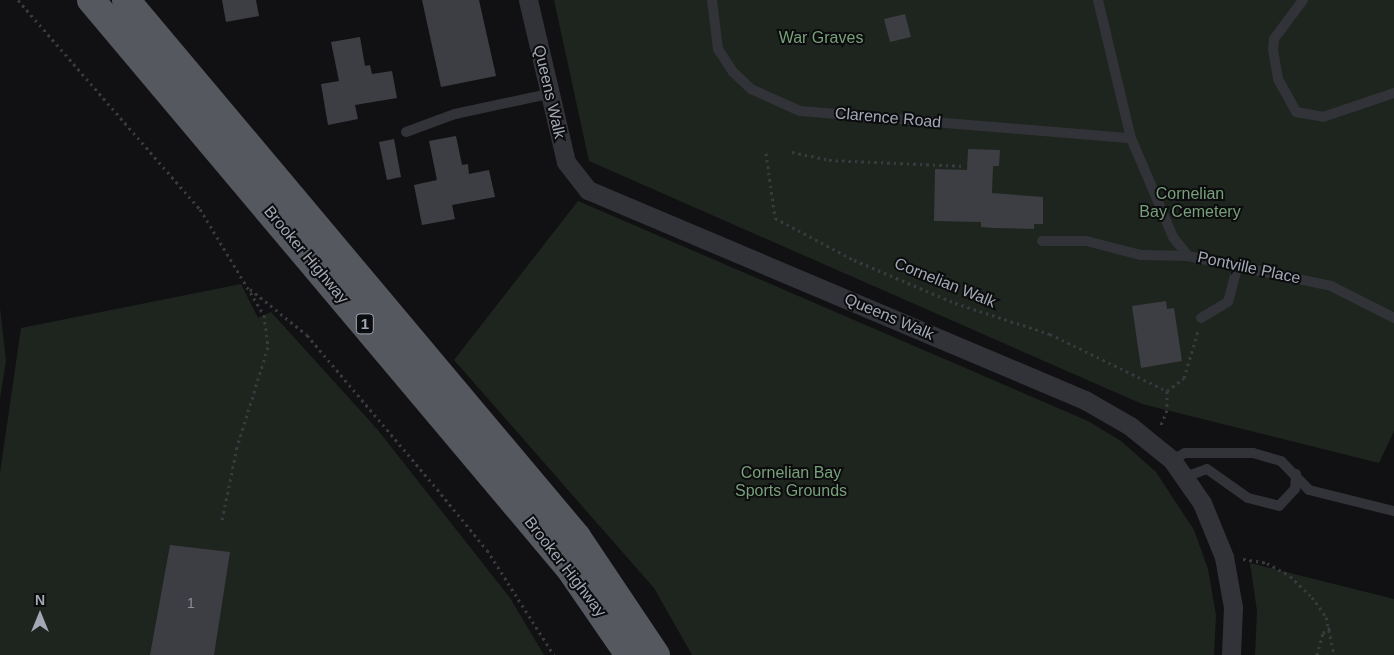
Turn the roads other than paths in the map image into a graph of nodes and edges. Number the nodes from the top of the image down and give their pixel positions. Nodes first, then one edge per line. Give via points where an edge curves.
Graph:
1 (91, 0) edge
2 (126, 0) edge
3 (528, 0) edge
4 (712, 0) edge
5 (1098, 0) edge
6 (1304, 0) edge
7 (1394, 93) edge
8 (548, 94) junction
9 (406, 132) dead end
10 (1131, 138) junction
11 (1042, 241) dead end
12 (1188, 256) junction
13 (1237, 268) junction
14 (1201, 318) road end
15 (1394, 318) edge
16 (1172, 460) junction
17 (1296, 474) junction
18 (1186, 477) junction
19 (1394, 512) edge
20 (629, 655) edge
21 (656, 655) edge
22 (1231, 655) edge

1 - 20 highway, Brooker Highway / 1 via 570,569
2 - 21 highway, Brooker Highway / 1 via 577,537
3 - 8 street, Queens Walk
4 - 10 lane, Clarence Road via 718,49 733,72 751,89 800,111
5 - 10 lane, Pontville Place
6 - 7 lane via 1274,39 1273,50 1278,79 1296,112 1324,117
8 - 9 lane via 455,114
8 - 16 street, Queens Walk via 566,162 588,190 1085,400 1154,444
10 - 12 lane, Pontville Place via 1173,237
11 - 12 lane via 1086,241 1141,255
12 - 13 lane, Pontville Place
13 - 14 lane via 1228,302
13 - 15 lane, Pontville Place via 1331,286
16 - 17 lane via 1185,453 1253,453 1281,461
16 - 18 street, Queens Walk
17 - 18 lane via 1294,489 1279,506 1248,498 1207,469
17 - 19 lane via 1309,490
18 - 22 street, Queens Walk via 1202,503 1224,557 1233,606

